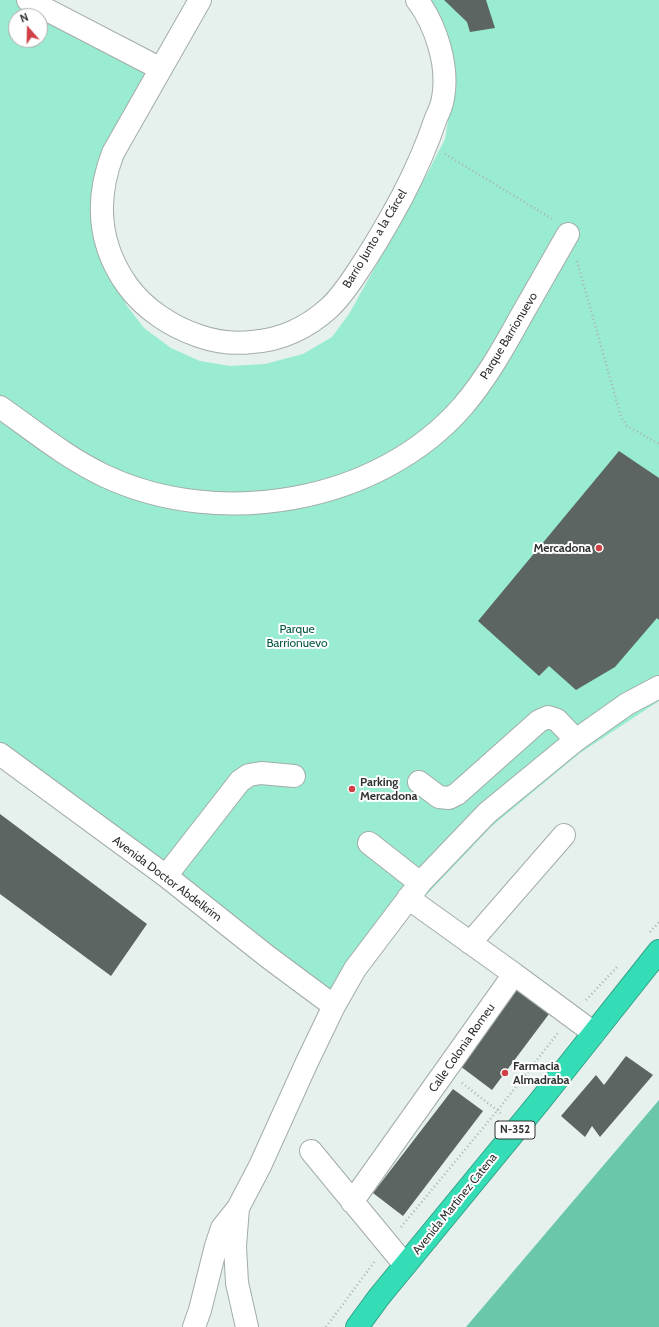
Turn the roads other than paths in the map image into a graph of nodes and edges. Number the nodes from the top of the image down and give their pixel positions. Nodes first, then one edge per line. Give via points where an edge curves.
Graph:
1 (28, 0) edge
2 (200, 0) edge
3 (417, 0) edge
4 (161, 69) junction
5 (568, 234) road end
6 (0, 407) edge
7 (659, 687) edge
8 (576, 740) junction
9 (0, 754) edge
10 (294, 776) dead end
11 (419, 782) dead end
12 (564, 835) dead end
13 (370, 843) dead end
14 (166, 876) junction
15 (414, 891) junction
16 (654, 942) edge
17 (470, 943) junction
18 (514, 974) junction
19 (334, 1006) junction
20 (594, 1033) junction
21 (311, 1151) dead end
22 (352, 1202) junction
23 (238, 1208) junction
24 (405, 1265) junction
25 (194, 1327) edge
26 (247, 1327) edge
27 (357, 1327) edge

1 - 4 street
2 - 4 street, Barrio Junto a la Cárcel
3 - 4 street, Barrio Junto a la Cárcel via 438,39 444,78 443,98 427,143 388,224 343,292 314,320 279,337 240,343 206,339 190,333 145,304 131,290 111,257 105,238 101,204 107,169
5 - 6 street, Parque Barrionuevo via 495,363 462,407 421,444 400,458 355,481 331,489 253,503 202,501 155,493 106,476 81,463
7 - 8 street via 627,704
8 - 11 street via 557,720 548,717 539,720 457,794 449,798 439,797
8 - 15 street via 487,812
9 - 14 street, Avenida Doctor Abdelkrim
10 - 14 street via 261,773 249,775 240,781
12 - 17 street
13 - 15 street
14 - 19 street, Avenida Doctor Abdelkrim
15 - 17 street
15 - 19 street via 355,968
16 - 20 highway, Avenida Martinez Catena / N-352
17 - 18 street
18 - 20 street
18 - 22 street, Calle Colonia Romeu
19 - 23 street
20 - 24 highway, Avenida Martinez Catena / N-352
21 - 22 street
22 - 24 street
23 - 25 street via 222,1228
23 - 26 street via 235,1246 237,1283
24 - 27 highway, Avenida Martinez Catena / N-352

